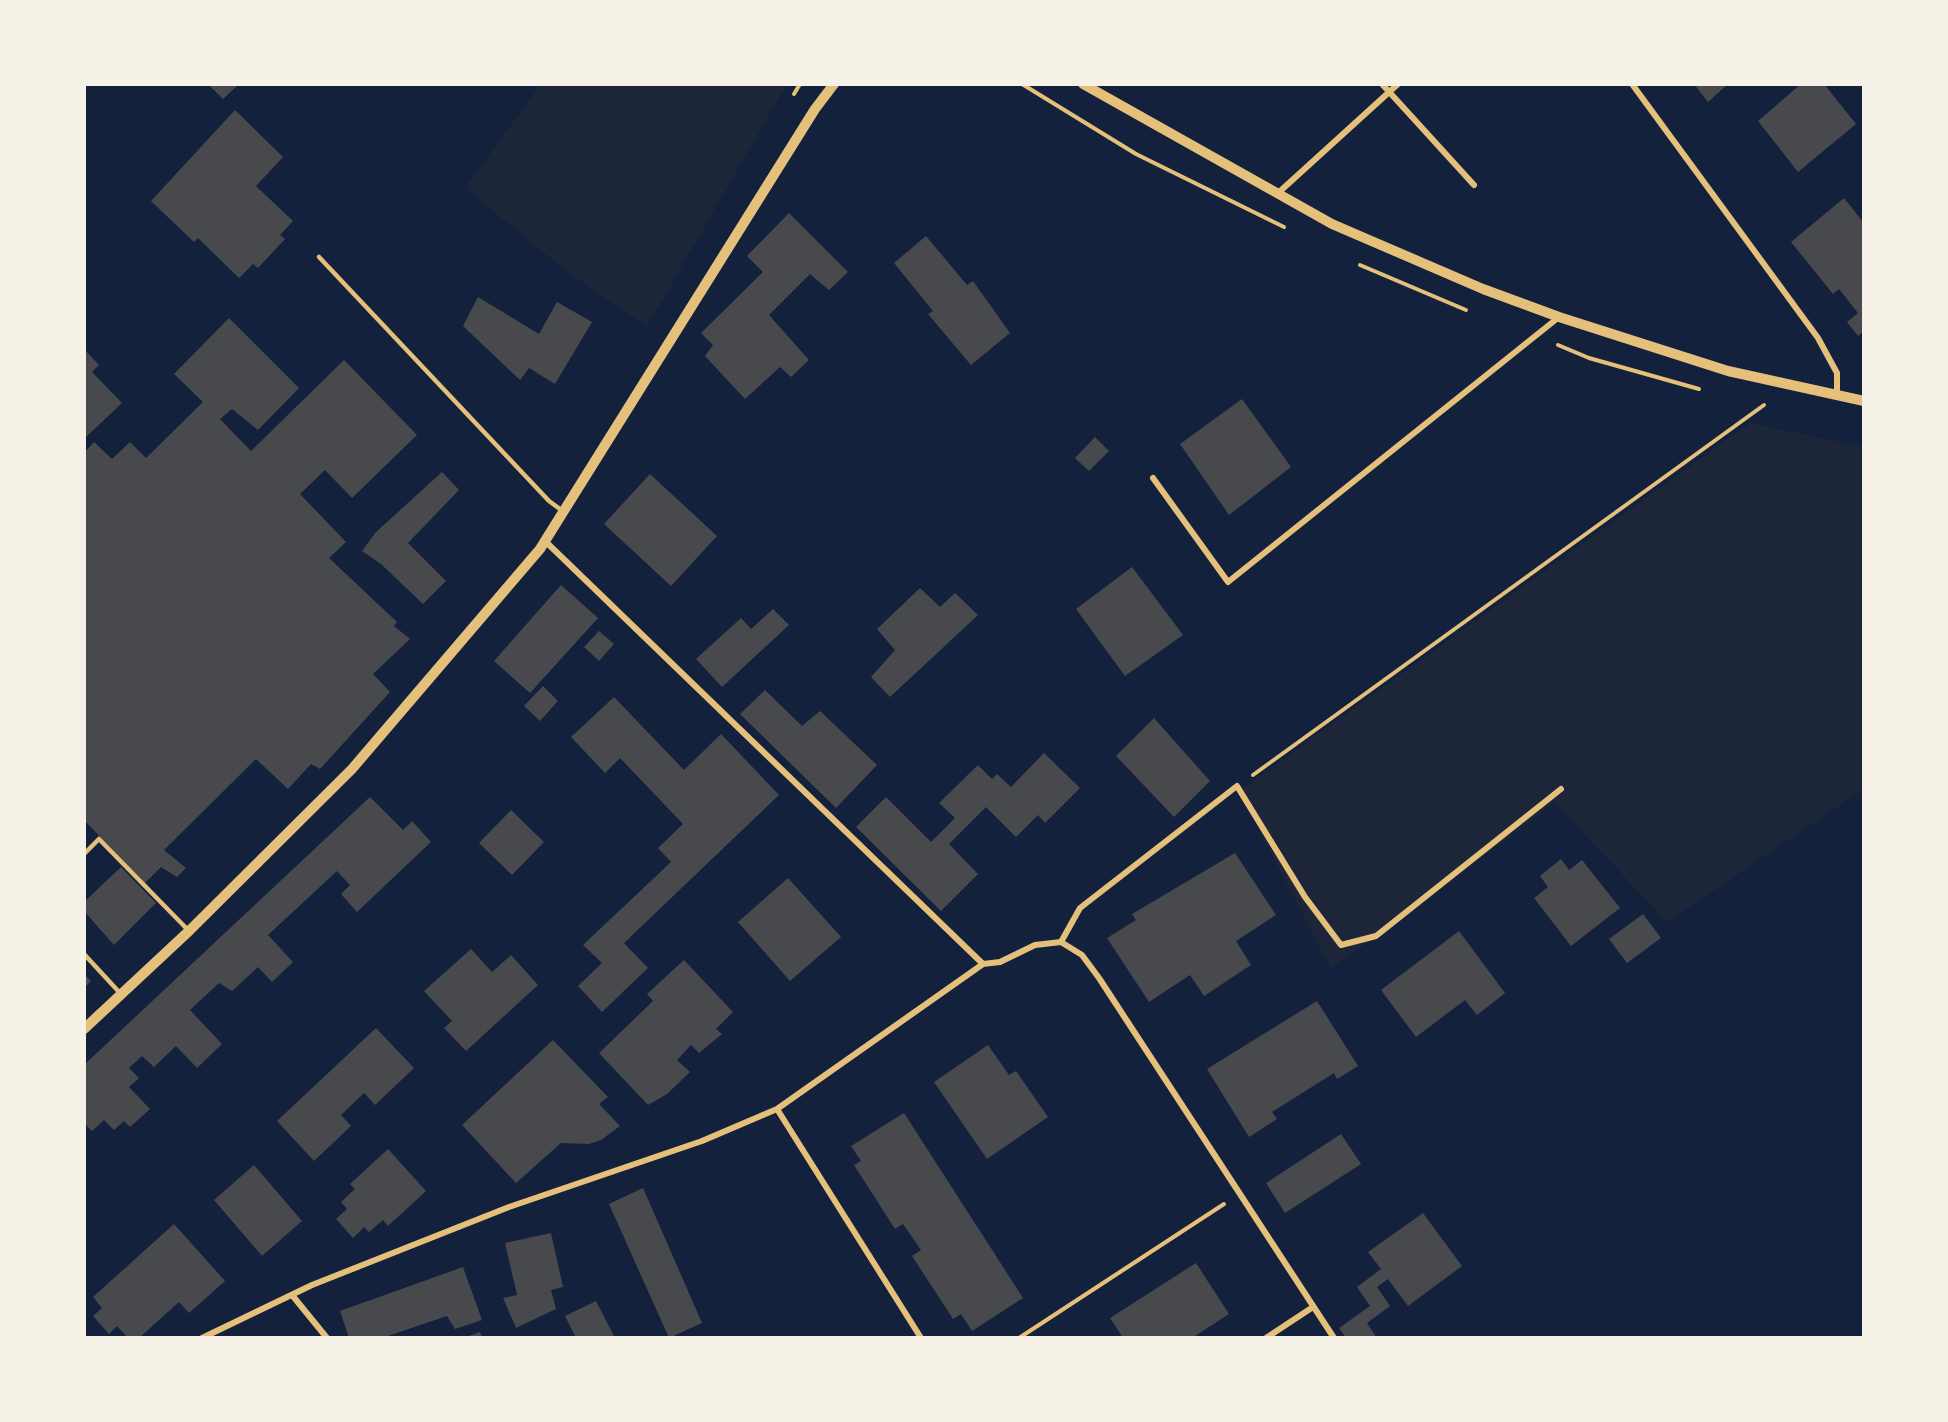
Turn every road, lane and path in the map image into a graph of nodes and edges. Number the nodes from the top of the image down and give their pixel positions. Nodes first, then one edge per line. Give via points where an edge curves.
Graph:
1 (824, 84) edge
2 (834, 84) edge
3 (1083, 84) edge
4 (1382, 84) edge
5 (1398, 84) edge
6 (1632, 84) edge
7 (1390, 92) junction
8 (815, 109) junction
9 (1474, 185) dead end
10 (1277, 195) junction
11 (319, 257) dead end
12 (1559, 317) junction
13 (1837, 395) junction
14 (1864, 401) edge
15 (1764, 405) dead end
16 (1153, 478) dead end
17 (564, 512) junction
18 (545, 541) junction
19 (1237, 786) junction
20 (1561, 789) dead end
21 (84, 854) edge
22 (189, 931) junction
23 (1061, 942) junction
24 (84, 954) edge
25 (983, 964) junction
26 (120, 993) junction
27 (84, 1029) edge
28 (777, 1109) junction
29 (1239, 1193) junction
30 (292, 1295) junction
31 (1313, 1306) junction
32 (202, 1338) edge
33 (327, 1338) edge
34 (921, 1338) edge
35 (1019, 1338) edge
36 (1266, 1338) edge
37 (1334, 1338) edge

1 - 8 street
2 - 8 street
3 - 10 street
4 - 7 street
5 - 7 street
6 - 13 street via 1818,338 1837,373
7 - 9 street
7 - 10 street
8 - 17 street
10 - 12 street via 1352,233
11 - 17 lane via 549,501
12 - 13 street via 1728,371
12 - 16 street via 1228,582
13 - 14 street
15 - 19 path
17 - 18 street
18 - 22 street via 352,769
18 - 25 street
19 - 20 street via 1305,897 1341,945 1376,936
19 - 23 street via 1080,908
21 - 22 lane via 99,839
22 - 26 street
23 - 25 street via 1035,945 1000,962
23 - 29 street via 1082,955 1099,978
24 - 26 lane
25 - 28 street
26 - 27 street
28 - 30 street via 702,1141 509,1207
28 - 34 street
29 - 31 street
29 - 35 path
30 - 32 street
30 - 33 street
31 - 36 street
31 - 37 street

